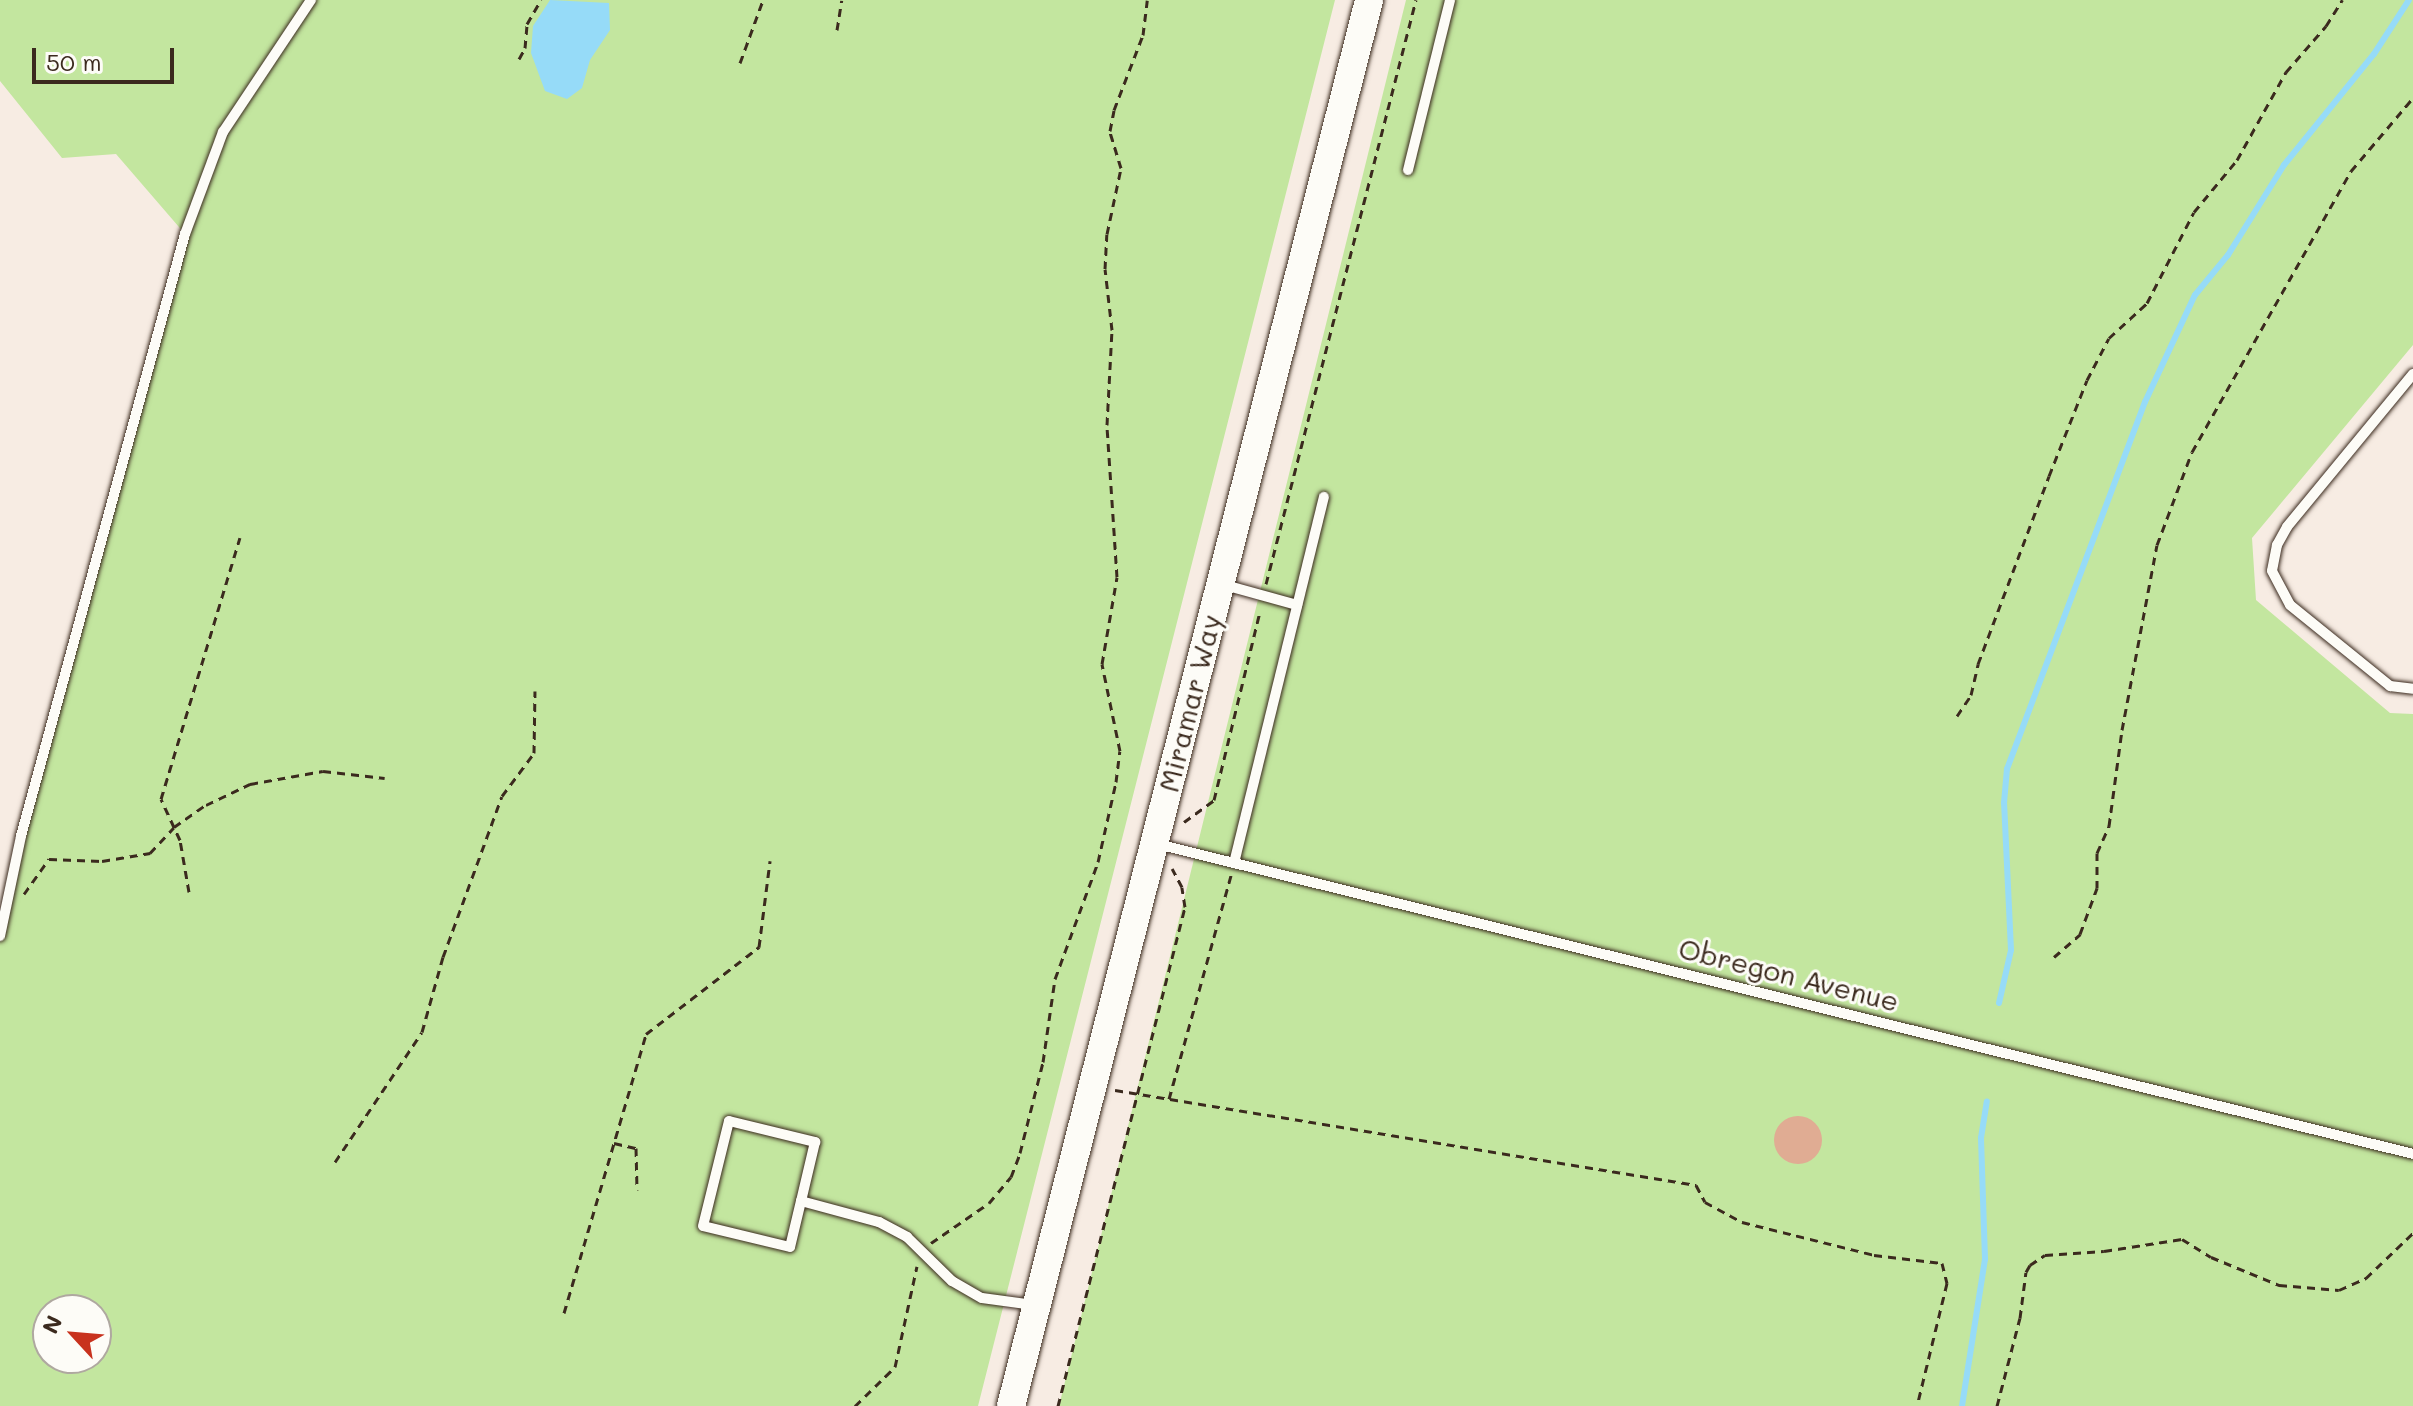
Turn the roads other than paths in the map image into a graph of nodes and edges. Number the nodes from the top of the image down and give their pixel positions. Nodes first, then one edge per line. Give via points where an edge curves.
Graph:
1 (311, 0) edge
2 (1369, 0) edge
3 (1450, 0) edge
4 (1408, 170) dead end
5 (2413, 374) edge
6 (1324, 497) dead end
7 (1219, 583) junction
8 (1297, 605) junction
9 (2413, 689) edge
10 (1162, 845) junction
11 (1234, 863) junction
12 (1, 931) edge
13 (2413, 1154) edge
14 (801, 1201) junction
15 (1036, 1305) junction
16 (1011, 1406) edge

1 - 12 lane via 223,132 185,234 21,836
2 - 7 street, Miramar Way
3 - 4 lane
5 - 9 lane via 2287,527 2272,571 2290,605 2390,686
6 - 8 lane
7 - 8 lane
7 - 10 street, Miramar Way
8 - 11 lane
10 - 11 lane, Obregon Avenue
10 - 15 street, Miramar Way via 1091,1087
11 - 13 lane, Obregon Avenue
14 - 14 lane via 815,1142 729,1121 703,1226 790,1247
14 - 15 lane via 879,1222 907,1237 952,1281 982,1298
15 - 16 street, Miramar Way

